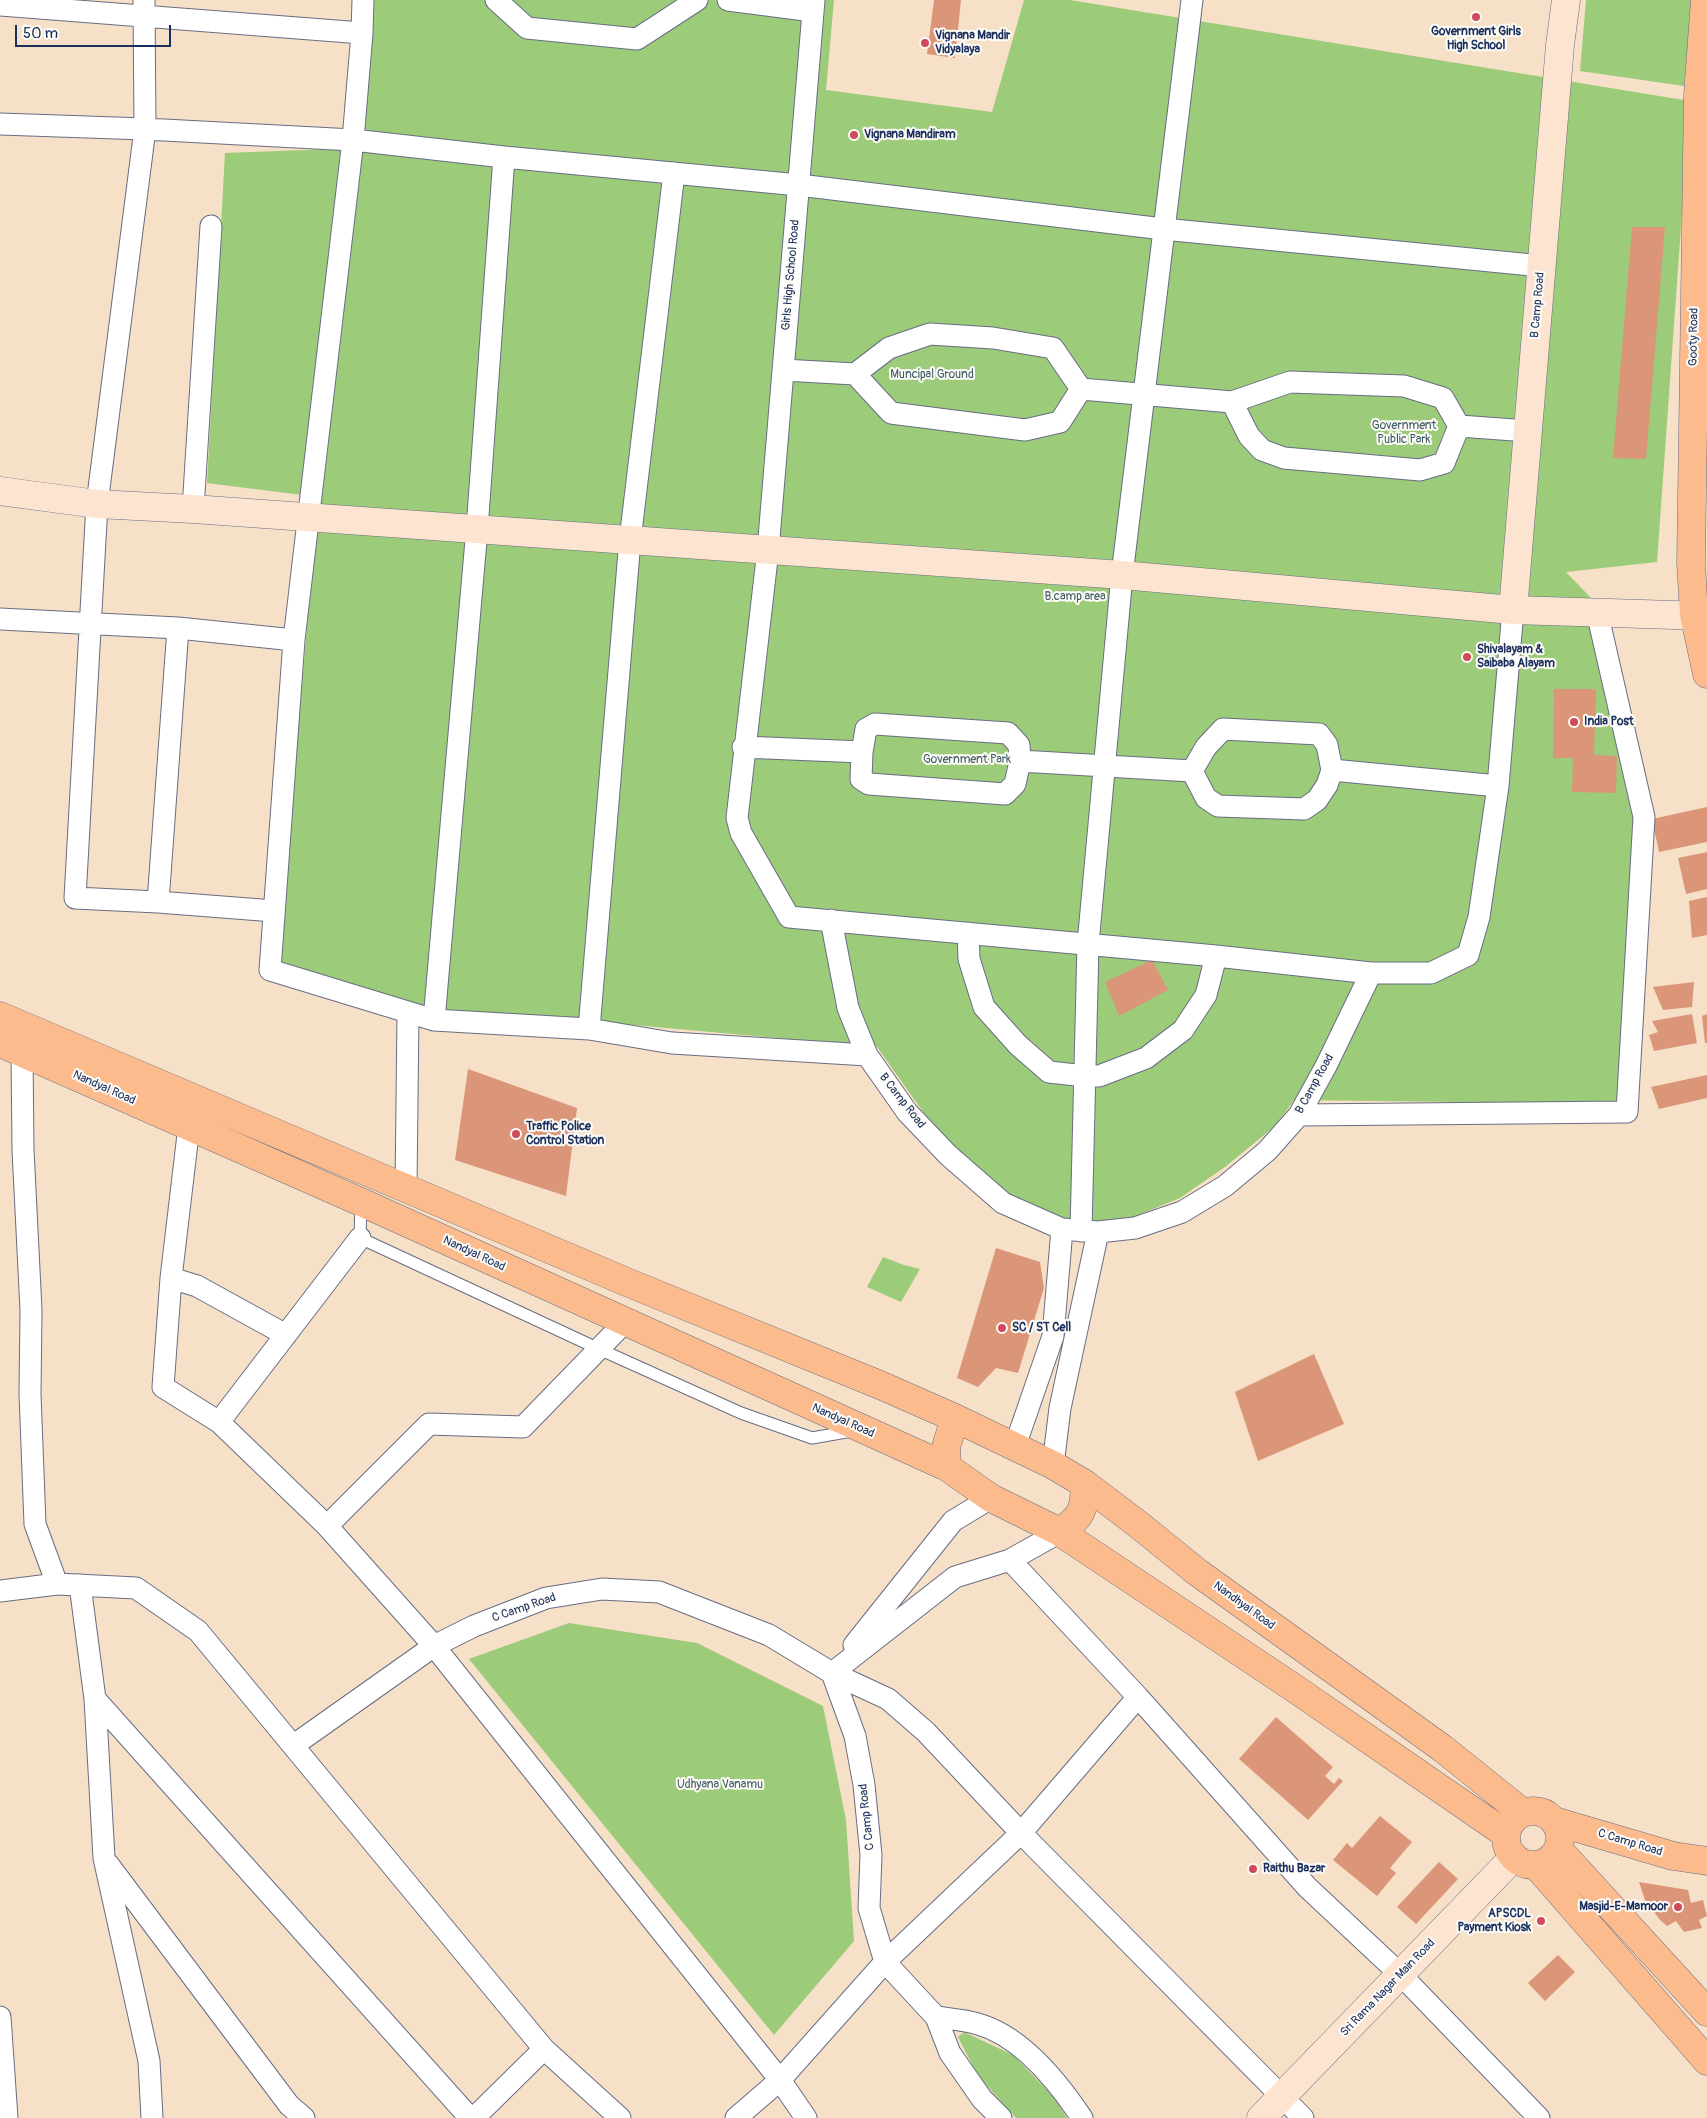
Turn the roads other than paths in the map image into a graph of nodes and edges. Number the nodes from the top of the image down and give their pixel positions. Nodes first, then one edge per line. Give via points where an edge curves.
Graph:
1 (363, 0) edge
2 (496, 0) edge
3 (697, 0) edge
4 (728, 0) edge
5 (1192, 0) edge
6 (1566, 0) edge
7 (1705, 0) edge
8 (0, 5) edge
9 (813, 6) edge
10 (144, 8) edge
11 (362, 33) junction
12 (0, 124) edge
13 (145, 129) junction
14 (353, 140) junction
15 (504, 157) junction
16 (674, 173) junction
17 (799, 185) junction
18 (211, 226) dead end
19 (1163, 228) junction
20 (1542, 266) junction
21 (783, 370) junction
22 (855, 374) junction
23 (1080, 389) junction
24 (1143, 395) junction
25 (1232, 402) junction
26 (1459, 426) junction
27 (1528, 431) junction
28 (0, 491) edge
29 (97, 504) junction
30 (193, 509) junction
31 (307, 517) junction
32 (477, 529) junction
33 (630, 540) junction
34 (768, 550) junction
35 (1699, 564) edge
36 (1122, 575) junction
37 (1513, 610) junction
38 (1597, 612) junction
39 (1701, 615) edge
40 (0, 619) edge
41 (90, 622) junction
42 (178, 628) junction
43 (294, 640) junction
44 (1707, 674) edge
45 (744, 747) junction
46 (862, 752) junction
47 (1020, 761) junction
48 (1106, 766) junction
49 (1332, 770) junction
50 (1192, 771) junction
51 (1498, 786) junction
52 (158, 902) junction
53 (274, 911) junction
54 (831, 920) junction
55 (968, 933) junction
56 (1088, 944) junction
57 (1216, 956) junction
58 (1371, 973) junction
59 (408, 1013) junction
60 (0, 1016) edge
61 (434, 1020) junction
62 (589, 1029) junction
63 (11, 1048) edge
64 (867, 1055) junction
65 (1085, 1076) junction
66 (1299, 1115) junction
67 (190, 1126) junction
68 (406, 1189) junction
69 (361, 1202) junction
70 (1081, 1231) junction
71 (360, 1238) junction
72 (171, 1278) junction
73 (624, 1323) junction
74 (286, 1335) junction
75 (599, 1349) junction
76 (955, 1418) junction
77 (219, 1422) junction
78 (861, 1429) junction
79 (1015, 1446) junction
80 (1053, 1465) junction
81 (947, 1467) junction
82 (1085, 1484) junction
83 (991, 1498) junction
84 (328, 1526) junction
85 (1060, 1532) junction
86 (1010, 1560) junction
87 (57, 1584) junction
88 (80, 1585) junction
89 (0, 1591) edge
90 (434, 1646) junction
91 (832, 1673) junction
92 (1138, 1697) junction
93 (95, 1699) junction
94 (294, 1745) junction
95 (1554, 1821) junction
96 (1022, 1833) junction
97 (1520, 1842) junction
98 (1558, 1849) junction
99 (104, 1858) junction
100 (1707, 1861) edge
101 (885, 1962) junction
102 (1401, 1975) junction
103 (1707, 2012) edge
104 (0, 2017) edge
105 (936, 2017) junction
106 (544, 2049) junction
107 (1707, 2061) edge
108 (780, 2080) junction
109 (1282, 2097) junction
110 (7, 2118) edge
111 (152, 2118) edge
112 (304, 2118) edge
113 (470, 2118) edge
114 (474, 2118) edge
115 (620, 2118) edge
116 (736, 2118) edge
117 (806, 2118) edge
118 (1001, 2118) edge
119 (1082, 2118) edge
120 (1261, 2118) edge
121 (1303, 2118) edge
122 (1539, 2118) edge

1 - 11 street
2 - 3 street via 527,28 637,39
4 - 9 street
5 - 19 street
6 - 20 street, B Camp Road
7 - 35 main road, Gooty Road via 1698,95
8 - 10 street
9 - 17 street, Girls High School Road
10 - 11 street
10 - 13 street
11 - 14 street
12 - 13 street
13 - 14 street
13 - 29 street
14 - 15 street
14 - 31 street
15 - 16 street
15 - 32 street
16 - 17 street
16 - 33 street
17 - 19 street
17 - 21 street, Girls High School Road
18 - 30 street
19 - 20 street
19 - 24 street
20 - 27 street, B Camp Road
21 - 22 street
21 - 34 street, Girls High School Road
22 - 23 street via 889,348 930,334 993,338 1053,348
22 - 23 street via 890,412 1025,430 1060,422
23 - 24 street
24 - 25 street
24 - 36 street
25 - 26 street via 1290,382 1404,386 1443,398
25 - 26 street via 1249,436 1262,450 1284,458 1420,470 1444,463
26 - 27 street
27 - 37 street, B Camp Road
28 - 29 street
29 - 30 street
29 - 41 street
30 - 31 street
31 - 32 street
31 - 43 street
32 - 33 street
32 - 61 street
33 - 34 street
33 - 62 street
34 - 36 street
34 - 45 street, Girls High School Road
35 - 39 main road, Gooty Road
36 - 37 street
36 - 48 street
37 - 38 street
37 - 51 street
38 - 39 street
38 - 66 street via 1644,817 1627,1112
39 - 44 main road, Gooty Road
40 - 41 street
41 - 42 street
41 - 52 street via 75,898
42 - 43 street
42 - 52 street
43 - 53 street
45 - 46 street
45 - 54 street, Girls High School Road via 736,818 741,834 789,917
46 - 47 street via 866,729 875,724 1008,733 1019,745
46 - 47 street via 861,779 869,784 1005,794 1016,784
47 - 48 street
48 - 50 street
48 - 56 street
49 - 50 street via 1317,800 1304,809 1218,806 1206,798
49 - 50 street via 1327,745 1319,734 1223,729 1206,747
49 - 51 street
51 - 58 street via 1479,917 1468,955 1432,973
52 - 53 street
53 - 59 street via 270,970
54 - 55 street
54 - 64 street, B Camp Road via 848,1008
55 - 56 street
55 - 65 street via 969,959 984,1007 1018,1045 1049,1072
56 - 57 street
56 - 65 street
57 - 58 street
57 - 65 street via 1206,995 1183,1030 1146,1058 1099,1076
58 - 66 street, B Camp Road
59 - 61 street
59 - 68 street
60 - 68 main road, Nandyal Road
61 - 62 street
62 - 64 street via 672,1043
63 - 67 main road, Nandyal Road
63 - 87 street via 23,1150 31,1310 30,1394 35,1524
64 - 70 street, B Camp Road via 907,1112 948,1155 1003,1202
65 - 70 street
66 - 70 street, B Camp Road via 1267,1151 1225,1186 1182,1212 1135,1228
67 - 69 main road, Nandyal Road
67 - 72 street
68 - 76 main road, Nandyal Road
69 - 71 lane
69 - 73 main road, Nandyal Road
70 - 79 street via 1053,1336
70 - 80 street
71 - 74 street
71 - 75 lane
72 - 74 street via 197,1286
72 - 77 street via 163,1387
73 - 75 street
73 - 78 main road, Nandyal Road
74 - 77 street
75 - 78 lane via 741,1413 812,1438
75 - 84 street via 523,1427 429,1424
76 - 79 main road, Nandhyal Road
76 - 81 main road via 946,1447
77 - 84 street
78 - 81 main road, Nandyal Road
79 - 80 main road, Nandhyal Road
80 - 82 main road, Nandhyal Road
81 - 83 main road, Nandyal Road
82 - 85 main road via 1078,1519
82 - 97 main road, Nandhyal Road via 1197,1572 1442,1748
83 - 85 main road, Nandyal Road
83 - 91 street via 953,1521
84 - 90 street
85 - 86 street
85 - 97 main road, Nandyal Road
86 - 91 street via 956,1577
86 - 92 street
87 - 88 street
87 - 89 street
88 - 93 street
88 - 94 street via 136,1588 198,1631
90 - 91 street, C Camp Road via 474,1626 546,1598 602,1589 658,1592 769,1635
90 - 94 street, C Camp Road
90 - 108 street
91 - 96 street via 888,1699 926,1732
91 - 101 street, C Camp Road via 855,1736 864,1785 872,1855 869,1908
92 - 96 street
92 - 102 street via 1307,1887
93 - 99 street
93 - 113 street
94 - 106 street
95 - 97 main road, C Camp Road via 1543,1813 1529,1811
95 - 98 main road via 1560,1834
95 - 100 main road, C Camp Road via 1673,1856
96 - 101 street
96 - 109 street
97 - 98 main road via 1550,1860
97 - 102 street, Sri Rama Nagar Main Road
97 - 107 main road
98 - 103 main road
99 - 111 street via 149,2061
99 - 112 street via 290,2105
101 - 105 street
101 - 108 street
102 - 109 street, Sri Rama Nagar Main Road
102 - 122 street
104 - 110 street
105 - 118 street via 950,2053 982,2099
105 - 119 street via 979,2024 1018,2044 1067,2096
106 - 114 street
106 - 115 street
108 - 116 street
108 - 117 street
109 - 120 street, Sri Rama Nagar Main Road
109 - 121 street

